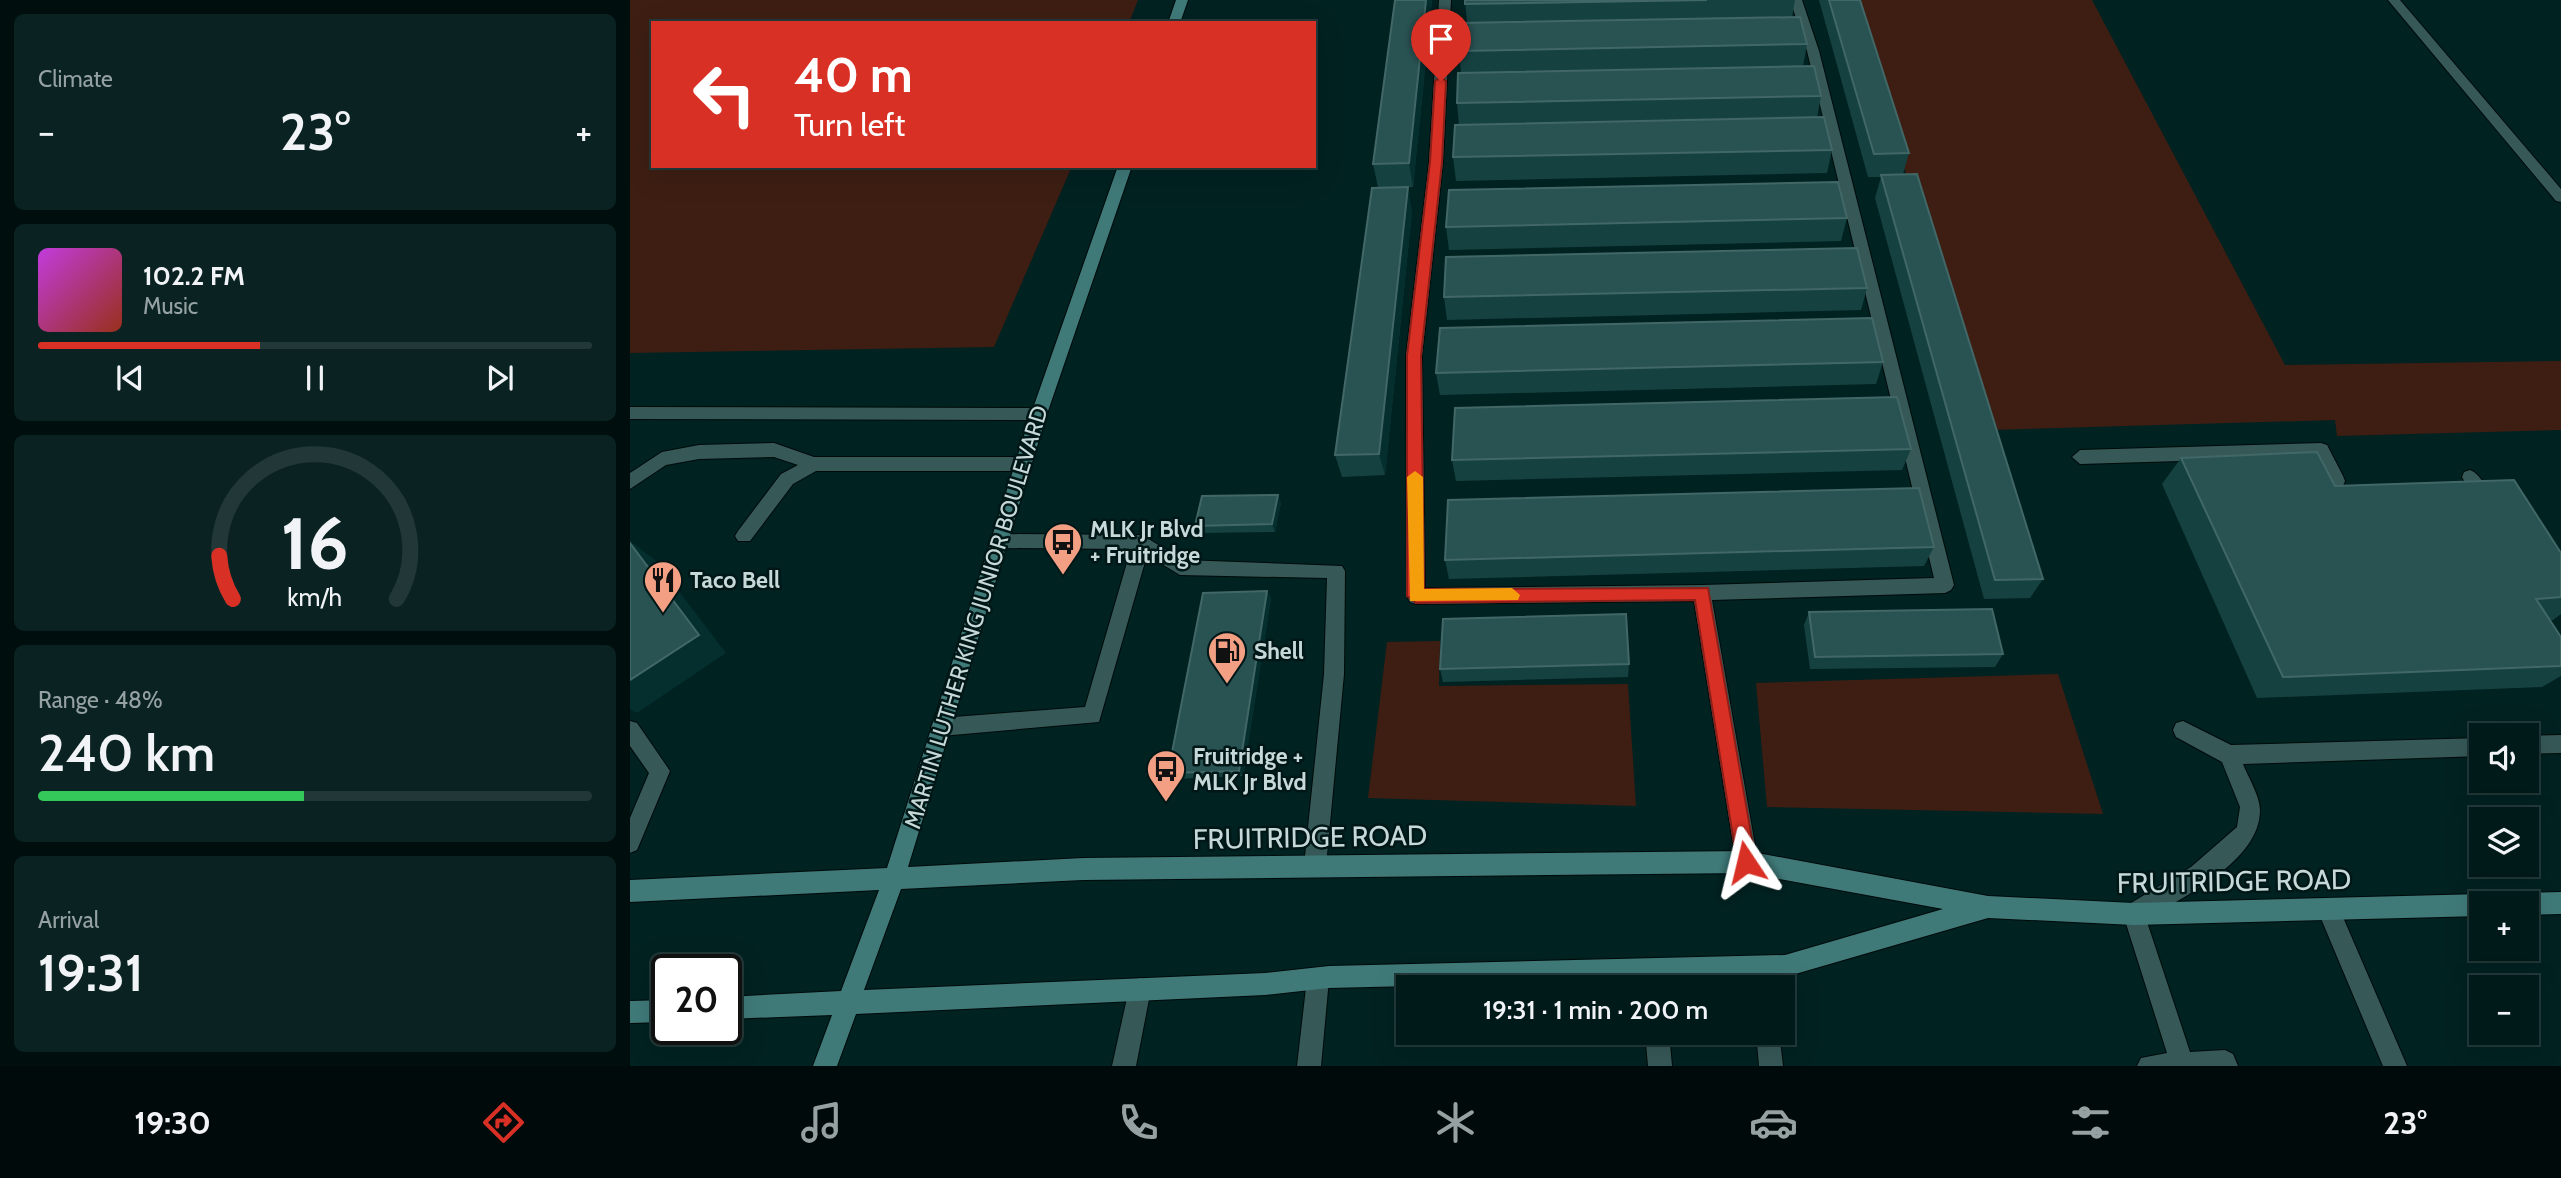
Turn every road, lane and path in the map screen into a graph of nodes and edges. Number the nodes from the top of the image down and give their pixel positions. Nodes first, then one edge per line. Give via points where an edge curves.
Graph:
1 (1181, 0) edge
2 (1445, 0) edge
3 (1796, 0) edge
4 (2394, 0) edge
5 (1175, 21) edge
6 (1124, 168) edge
7 (2561, 198) edge
8 (630, 413) edge
9 (1039, 414) junction
10 (2080, 457) dead end
11 (814, 464) junction
12 (1024, 464) junction
13 (2470, 477) dead end
14 (2337, 481) dead end
15 (630, 482) edge
16 (2492, 511) edge
17 (744, 536) dead end
18 (1000, 541) junction
19 (1142, 542) junction
20 (1702, 593) junction
21 (941, 727) junction
22 (630, 730) edge
23 (2183, 730) dead end
24 (2561, 744) edge
25 (2539, 745) edge
26 (2469, 747) edge
27 (2229, 755) junction
28 (630, 843) edge
29 (1746, 862) junction
30 (1315, 866) junction
31 (895, 876) junction
32 (630, 891) edge
33 (2561, 903) edge
34 (2539, 904) edge
35 (2469, 905) edge
36 (1988, 907) junction
37 (2328, 909) junction
38 (2134, 914) junction
39 (1766, 975) edge
40 (1318, 979) junction
41 (1396, 979) edge
42 (1140, 989) junction
43 (848, 1003) junction
44 (742, 1007) edge
45 (651, 1011) edge
46 (630, 1012) edge
47 (1658, 1045) edge
48 (1769, 1045) edge
49 (2182, 1065) edge
50 (825, 1066) edge
51 (1124, 1066) edge
52 (1309, 1066) edge
53 (1660, 1066) edge
54 (1771, 1066) edge
55 (2149, 1066) edge
56 (2226, 1066) edge
57 (2395, 1066) edge

1 - 5 main road
2 - 20 street via 1436,162 1414,356 1416,596
3 - 20 street via 1813,51 1945,585
4 - 7 street
6 - 9 main road, MARTIN LUTHER KING JUNIOR BOULEVARD
8 - 9 street
9 - 12 main road, MARTIN LUTHER KING JUNIOR BOULEVARD
10 - 14 street via 2321,450
11 - 12 street
11 - 15 street via 774,450 699,452 662,459
11 - 17 street via 787,479
12 - 18 main road, MARTIN LUTHER KING JUNIOR BOULEVARD
13 - 16 street
18 - 19 street
18 - 21 main road, MARTIN LUTHER KING JUNIOR BOULEVARD
19 - 21 street via 1092,716
19 - 30 street via 1180,566 1336,571 1334,674
20 - 29 street
21 - 31 main road, MARTIN LUTHER KING JUNIOR BOULEVARD
22 - 28 street via 660,771
23 - 27 street
24 - 25 street
26 - 27 street
27 - 38 street via 2250,807 2246,831 2199,875
29 - 30 main road, FRUITRIDGE ROAD
29 - 36 main road, FRUITRIDGE ROAD
30 - 31 main road, FRUITRIDGE ROAD
31 - 32 main road, FRUITRIDGE ROAD
31 - 43 main road, MARTIN LUTHER KING JUNIOR BOULEVARD
33 - 34 main road
35 - 37 main road, FRUITRIDGE ROAD
36 - 38 main road, FRUITRIDGE ROAD
36 - 39 main road, FRUITRIDGE ROAD
37 - 38 main road, FRUITRIDGE ROAD
37 - 57 street
38 - 49 street
40 - 41 main road, FRUITRIDGE ROAD
40 - 42 main road, FRUITRIDGE ROAD
40 - 52 street
42 - 43 main road, FRUITRIDGE ROAD
42 - 51 street
43 - 44 main road, FRUITRIDGE ROAD
43 - 50 main road, MARTIN LUTHER KING JUNIOR BOULEVARD
45 - 46 main road
47 - 53 street
48 - 54 street
49 - 55 street
49 - 56 street via 2225,1062

